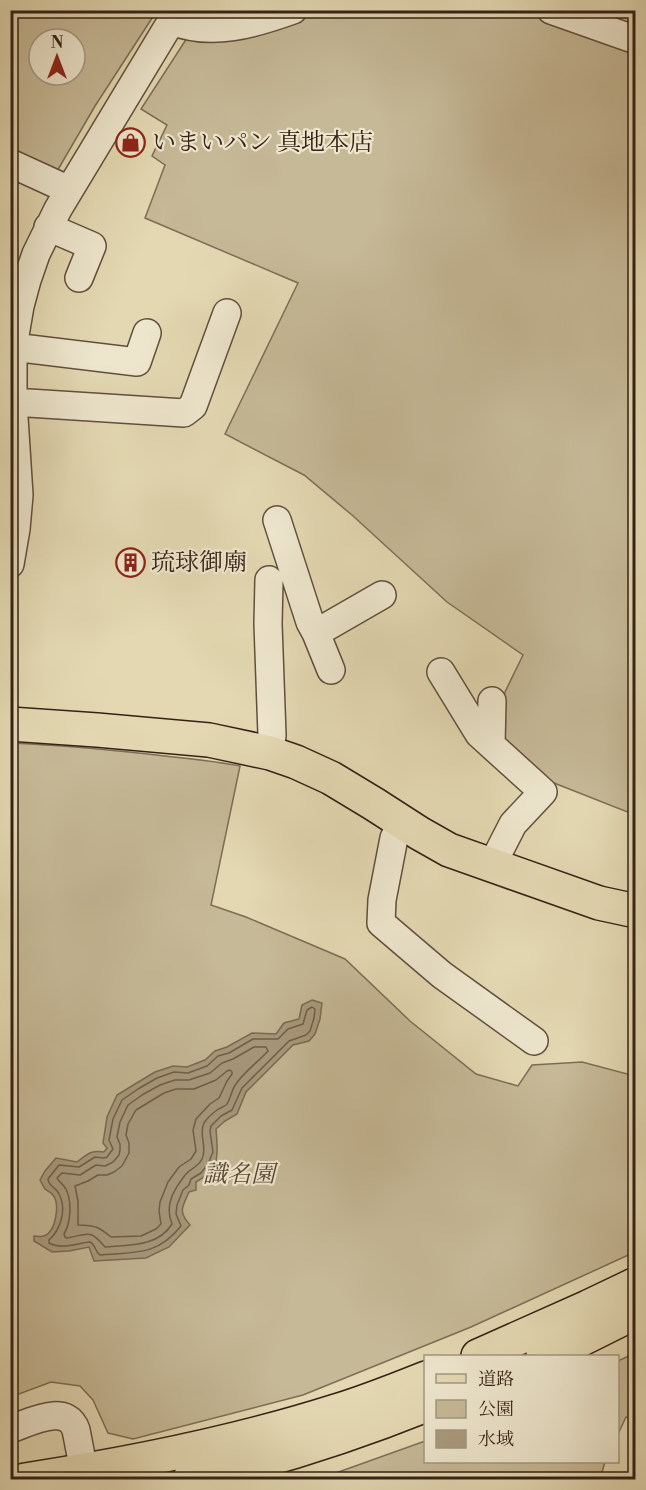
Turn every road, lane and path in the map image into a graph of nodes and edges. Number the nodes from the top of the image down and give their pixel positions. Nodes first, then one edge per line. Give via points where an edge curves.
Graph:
1 (293, 10) edge
2 (551, 10) edge
3 (175, 16) edge
4 (636, 40) edge
5 (10, 163) edge
6 (69, 190) junction
7 (48, 227) junction
8 (79, 278) dead end
9 (227, 313) dead end
10 (147, 333) dead end
11 (13, 347) junction
12 (12, 388) edge
13 (277, 520) dead end
14 (10, 564) edge
15 (269, 580) dead end
16 (382, 595) dead end
17 (268, 624) junction
18 (313, 628) junction
19 (332, 670) dead end
20 (441, 672) dead end
21 (492, 701) dead end
22 (10, 724) edge
23 (491, 744) junction
24 (270, 753) junction
25 (402, 822) junction
26 (492, 865) junction
27 (636, 911) edge
28 (534, 1041) dead end
29 (636, 1284) edge
30 (636, 1312) edge
31 (480, 1355) edge
32 (546, 1355) edge
33 (424, 1379) edge
34 (424, 1406) edge
35 (10, 1429) edge
36 (84, 1471) junction
37 (25, 1479) edge
38 (189, 1479) edge

1 - 3 street via 234,27 186,27
2 - 4 street
3 - 6 street
5 - 6 street
6 - 7 street
7 - 8 street via 92,246
7 - 11 street via 27,280
9 - 12 street via 193,406 184,413
10 - 11 street via 137,362
11 - 12 street
12 - 14 street via 19,495
13 - 18 street
15 - 17 street
16 - 18 street
17 - 18 street
17 - 24 street
18 - 19 street
20 - 23 street via 479,734
21 - 23 street
22 - 24 main road via 209,740
23 - 26 street via 543,792 513,824
24 - 25 main road via 331,778
25 - 26 main road via 449,849
25 - 28 street via 394,838 381,923 442,975
26 - 27 main road via 599,903
29 - 31 main road
30 - 32 main road
33 - 36 main road via 337,1411 212,1445
34 - 38 main road via 274,1458
35 - 36 street via 56,1414 69,1419 76,1430
36 - 37 main road

